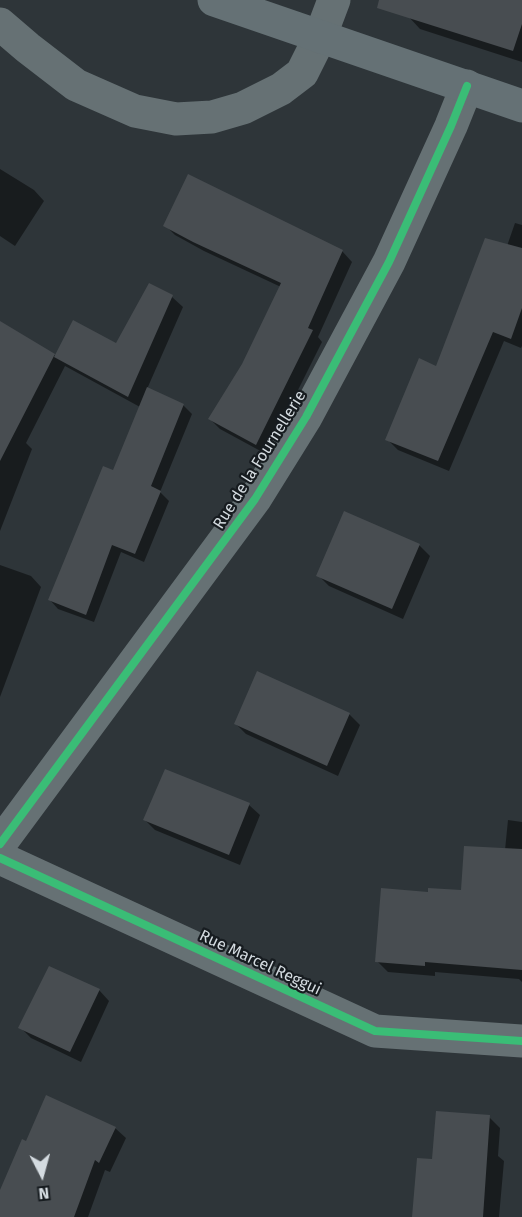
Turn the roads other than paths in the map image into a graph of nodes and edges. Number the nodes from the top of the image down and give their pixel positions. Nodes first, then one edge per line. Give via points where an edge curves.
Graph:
1 (334, 0) edge
2 (232, 3) edge
3 (0, 24) edge
4 (320, 37) junction
5 (467, 86) junction
6 (522, 106) edge
7 (0, 844) edge
8 (0, 858) edge
9 (522, 1041) edge

1 - 4 street
2 - 4 main road
3 - 4 street via 75,85 135,111 176,119 212,117 281,90 302,73
4 - 5 main road
5 - 6 main road
5 - 7 street, Rue de la Fournellerie via 389,262 306,417 261,490
8 - 9 street, Rue Marcel Reggui via 375,1031

